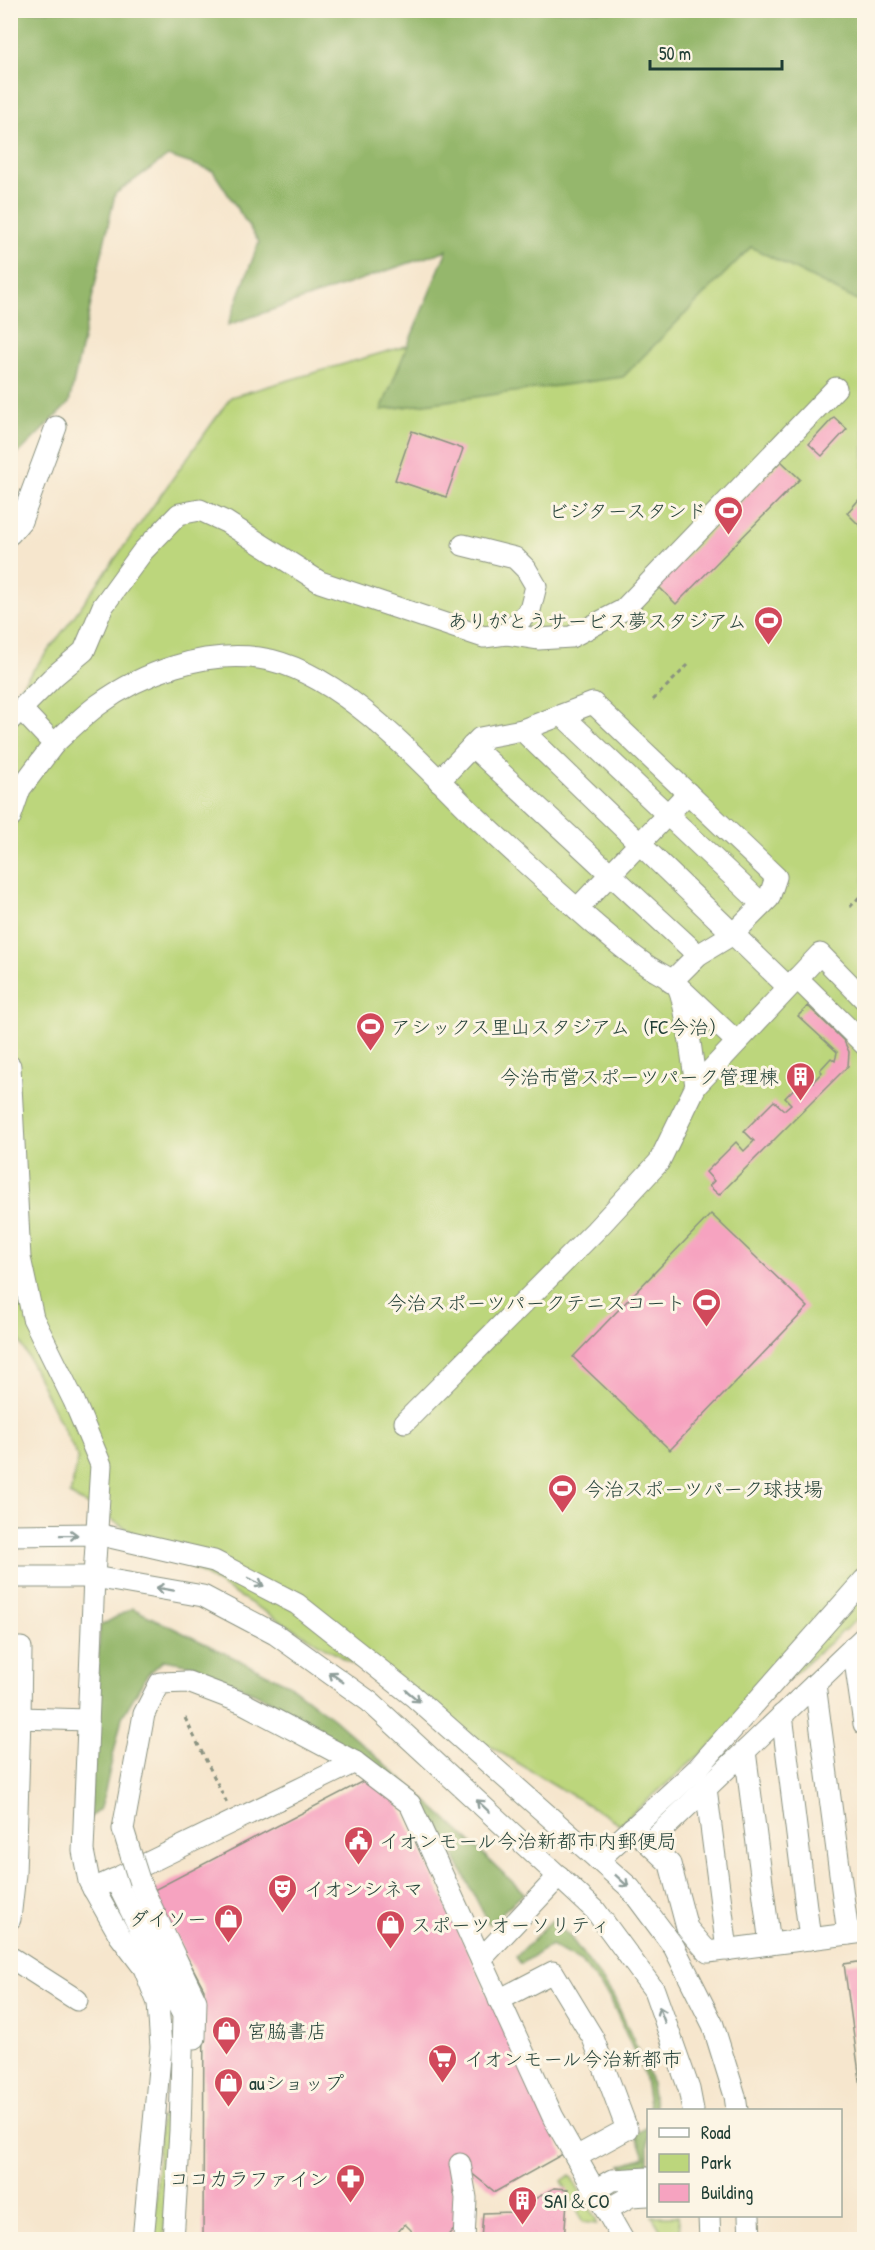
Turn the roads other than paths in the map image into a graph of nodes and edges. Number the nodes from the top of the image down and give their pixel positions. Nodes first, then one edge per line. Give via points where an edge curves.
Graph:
1 (836, 388) dead end
2 (56, 427) dead end
3 (10, 534) edge
4 (463, 545) dead end
5 (506, 634) junction
6 (16, 715) edge
7 (561, 715) junction
8 (522, 730) junction
9 (54, 744) junction
10 (472, 746) junction
11 (439, 781) junction
12 (688, 794) junction
13 (667, 814) junction
14 (10, 818) edge
15 (639, 843) junction
16 (610, 874) junction
17 (762, 904) junction
18 (577, 909) junction
19 (733, 934) junction
20 (698, 956) junction
21 (793, 982) junction
22 (674, 983) junction
23 (864, 999) edge
24 (737, 1042) junction
25 (864, 1044) edge
26 (10, 1066) edge
27 (696, 1086) junction
28 (405, 1422) dead end
29 (97, 1534) junction
30 (10, 1536) edge
31 (10, 1577) edge
32 (93, 1577) junction
33 (864, 1580) edge
34 (859, 1642) edge
35 (10, 1648) edge
36 (815, 1684) junction
37 (782, 1715) junction
38 (20, 1718) junction
39 (88, 1720) junction
40 (864, 1724) edge
41 (745, 1751) junction
42 (355, 1762) junction
43 (706, 1788) junction
44 (632, 1828) junction
45 (649, 1843) junction
46 (597, 1860) junction
47 (13, 1874) edge
48 (559, 1876) junction
49 (116, 1879) junction
50 (93, 1889) junction
51 (10, 1918) edge
52 (856, 1933) edge
53 (810, 1939) junction
54 (770, 1944) junction
55 (727, 1950) junction
56 (10, 1957) edge
57 (481, 1959) junction
58 (77, 2000) dead end
59 (499, 2000) junction
60 (194, 2059) dead end
61 (156, 2095) junction
62 (181, 2096) junction
63 (693, 2109) edge
64 (737, 2109) edge
65 (576, 2157) junction
66 (460, 2164) dead end
67 (647, 2178) edge
68 (595, 2190) junction
69 (647, 2195) edge
70 (606, 2210) junction
71 (709, 2217) edge
72 (748, 2217) edge
73 (143, 2240) edge
74 (173, 2240) edge
75 (464, 2240) edge
76 (623, 2240) edge
77 (710, 2240) edge
78 (750, 2240) edge

1 - 5 street via 622,610 572,637 538,639
2 - 3 street via 21,521
4 - 5 street via 515,558 536,586 530,610
5 - 6 street via 484,637 320,582 226,522 200,510 179,514 143,551 103,606 84,651
6 - 9 street
7 - 8 street
7 - 12 street via 593,703
7 - 13 street
8 - 10 street via 480,738
8 - 15 street
9 - 11 street via 97,706 123,688 158,672 232,656 261,658 321,681 345,697 390,733
9 - 14 street via 20,789
10 - 11 street
10 - 16 street
11 - 18 street
12 - 13 street
12 - 17 street via 776,877 769,898
13 - 15 street
13 - 17 street
15 - 16 street
15 - 19 street
16 - 18 street
16 - 20 street
17 - 19 street
18 - 22 street via 614,942
19 - 20 street
19 - 21 street
20 - 22 street
21 - 23 street via 820,954
21 - 24 street
21 - 25 street
22 - 24 street
22 - 27 street via 682,1001
24 - 27 street
26 - 29 street via 20,1258 33,1318 101,1465
27 - 28 street via 659,1162
30 -> 29 street
29 - 32 street
29 -> 46 street via 214,1561 297,1604 413,1696
31 - 32 street
32 - 39 street
48 -> 32 street via 370,1702 275,1634 203,1596
33 - 44 street via 697,1769
34 - 36 street
34 - 40 street
35 - 38 street via 21,1648
36 - 37 street
36 - 52 street
37 - 41 street
37 - 53 street
38 - 39 street
38 - 47 street
39 - 50 street via 84,1851 88,1881
41 - 43 street
41 - 54 street
42 - 49 street
42 - 57 street via 410,1804
42 - 60 street, bridge via 243,1703 188,1682 160,1683 144,1714 123,1829 140,1883 196,2001
43 - 45 street
43 - 55 street
44 - 45 street
44 - 46 street
45 - 55 street via 670,1864 687,1928 708,1952
46 -> 64 street via 630,1888 674,1947 713,2025
47 - 51 street
48 - 57 street
63 -> 48 street via 654,1990 595,1910
49 - 50 street
49 - 62 street via 183,2015
50 - 61 street via 144,1968 159,2003 161,2047
52 - 53 street
53 - 54 street
54 - 55 street
56 - 58 street
57 - 59 street
59 - 65 street via 553,2117
59 - 65 street via 553,1972 592,2038 627,2128
61 - 62 street
61 - 73 street
62 - 74 street
65 - 68 street
66 - 75 street via 466,2198
67 - 68 street via 612,2180
68 - 70 street
69 - 70 street via 631,2196
70 - 76 street
71 - 77 street
72 - 78 street

